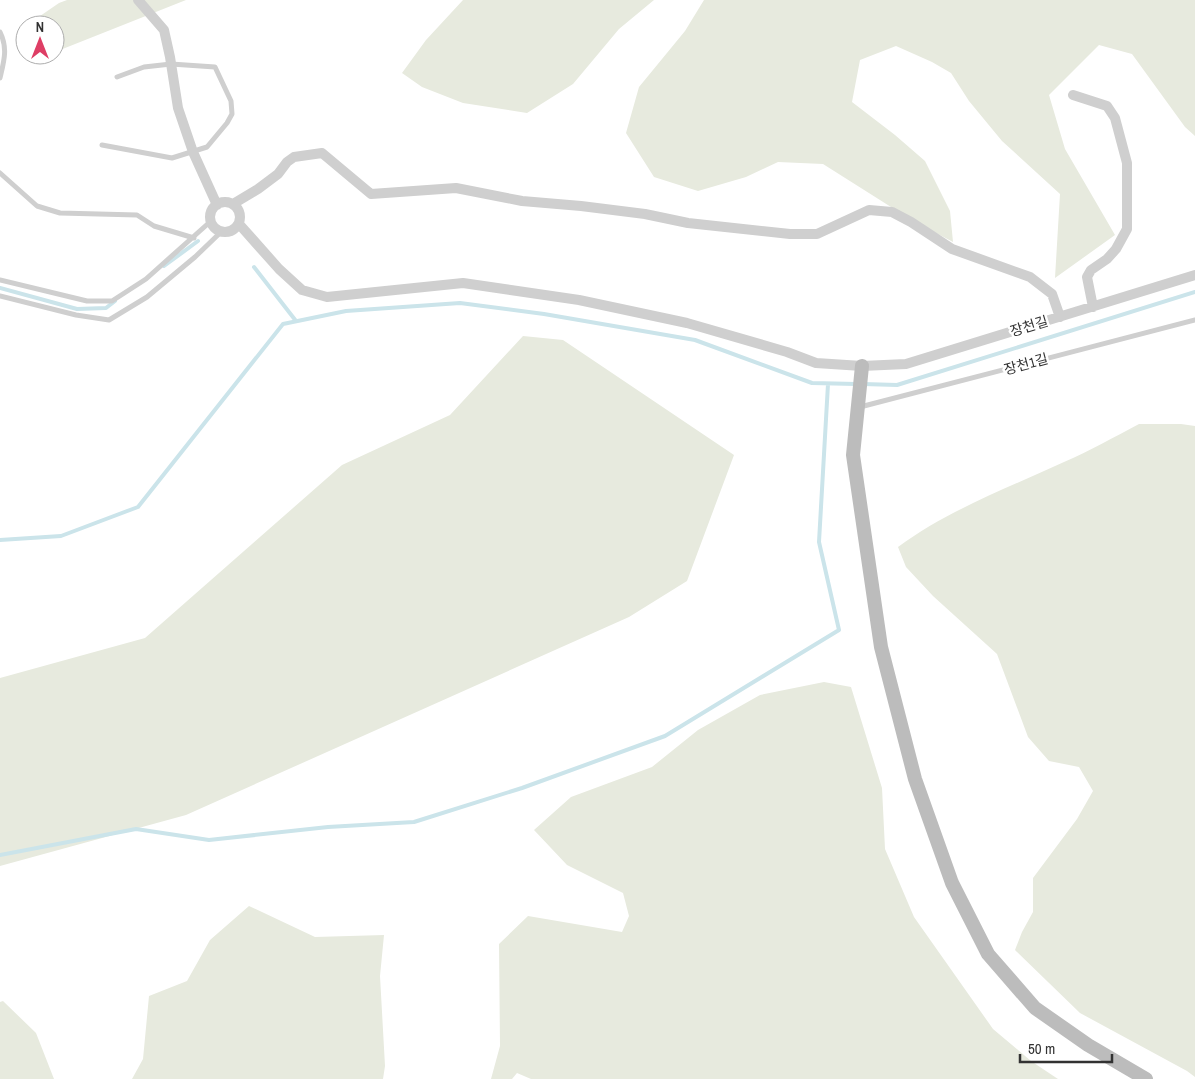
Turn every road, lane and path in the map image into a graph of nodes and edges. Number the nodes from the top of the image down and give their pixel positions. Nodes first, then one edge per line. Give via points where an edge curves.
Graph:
1 (138, 0) edge
2 (0, 32) edge
3 (171, 64) junction
4 (117, 77) dead end
5 (0, 78) edge
6 (1073, 95) dead end
7 (102, 145) dead end
8 (193, 152) junction
9 (0, 173) edge
10 (233, 204) junction
11 (217, 205) junction
12 (211, 221) junction
13 (239, 224) junction
14 (221, 232) junction
15 (194, 238) junction
16 (1195, 275) edge
17 (0, 280) edge
18 (0, 296) edge
19 (1093, 306) junction
20 (1060, 317) junction
21 (1195, 320) edge
22 (861, 369) junction
23 (858, 403) junction
24 (1146, 1079) edge

1 - 3 street via 164,30
2 - 5 lane via 5,42 5,59
3 - 4 lane via 144,67
3 - 8 street via 178,108
3 - 8 lane via 215,67 231,101 232,114 227,123 206,147
6 - 19 street via 1107,106 1115,118 1126,163 1128,229 1116,249 1087,277
7 - 8 lane via 172,158
8 - 11 street
9 - 15 lane via 36,206 60,213 137,215 154,226
10 - 11 street
10 - 13 street via 240,213
10 - 20 street via 278,174 294,157 322,153 371,194 456,188 522,201 790,234 817,234 869,210 892,212 952,249 1030,277 1052,294
11 - 12 street
12 - 14 street
12 - 15 lane
13 - 14 street via 231,231
13 - 22 street, 장천길 via 302,290 327,297 463,283 579,300 687,323 816,363
14 - 18 lane via 147,297 109,320
15 - 17 lane via 146,279 112,301 87,301
16 - 19 street, 장천길
19 - 20 street, 장천길
20 - 22 street, 장천길 via 906,364
21 - 23 lane, 장천1길
22 - 23 street
23 - 24 street via 853,455 881,647 915,779 952,883 988,954 1035,1008 1088,1045

